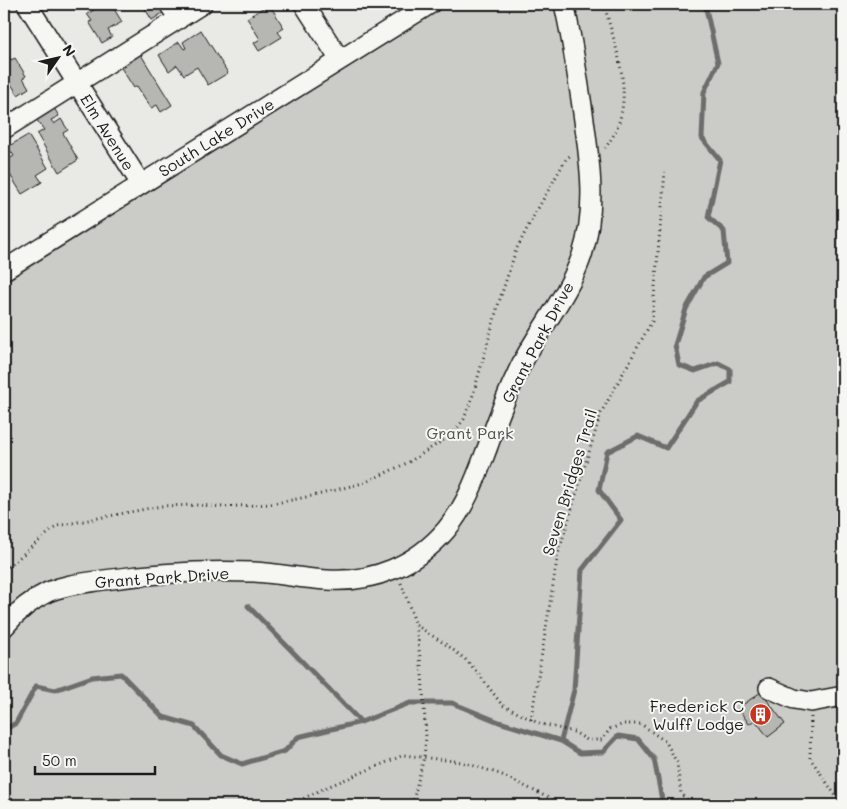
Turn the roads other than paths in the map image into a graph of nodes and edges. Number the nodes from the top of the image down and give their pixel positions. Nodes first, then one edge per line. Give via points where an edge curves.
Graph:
1 (27, 4) edge
2 (202, 4) edge
3 (304, 4) edge
4 (430, 4) edge
5 (564, 4) edge
6 (174, 11) edge
7 (340, 60) junction
8 (78, 84) junction
9 (4, 129) edge
10 (141, 184) junction
11 (4, 270) edge
12 (4, 627) edge
13 (769, 688) dead end
14 (843, 696) edge

1 - 8 street, Elm Avenue
2 - 6 street
3 - 7 street
4 - 7 street, South Lake Drive
5 - 12 street, Grant Park Drive via 572,38 592,185 590,222 582,256 565,293 523,362 470,492 447,529 413,559 396,568 356,580 208,570 134,576 72,585 49,592 31,602
6 - 8 street
7 - 10 street, South Lake Drive
8 - 9 street
8 - 10 street, Elm Avenue
10 - 11 street, South Lake Drive
13 - 14 street via 794,699 811,702

